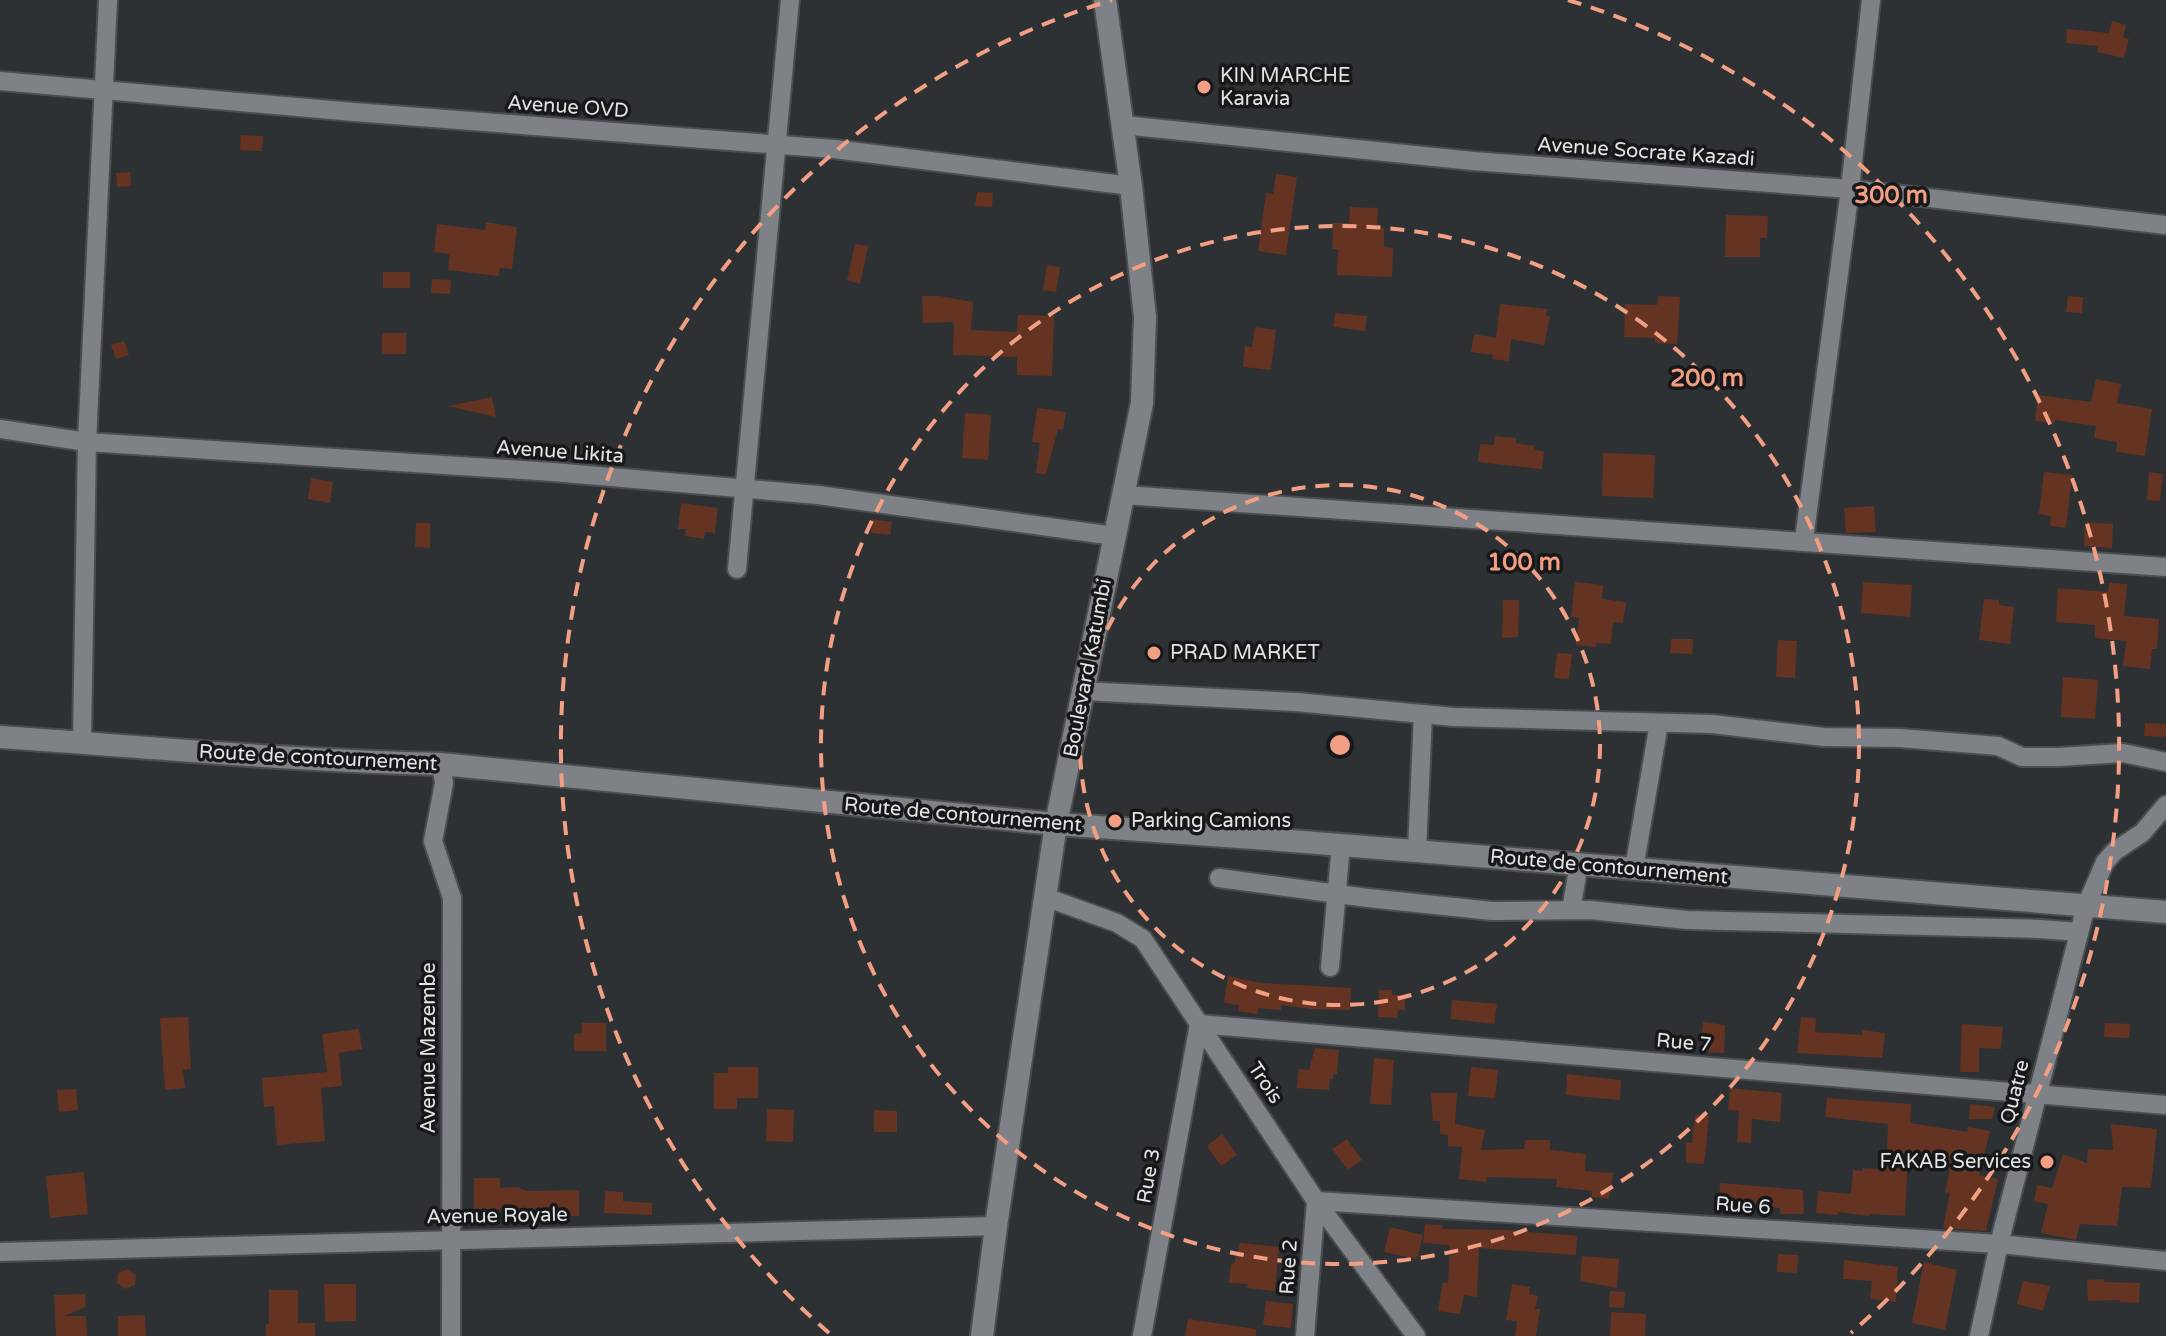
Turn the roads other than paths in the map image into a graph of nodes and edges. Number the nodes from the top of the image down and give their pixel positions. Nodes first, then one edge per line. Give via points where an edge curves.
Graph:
1 (108, 0) edge
2 (790, 0) edge
3 (1105, 0) edge
4 (1871, 0) edge
5 (0, 81) edge
6 (106, 92) junction
7 (1123, 125) junction
8 (775, 145) junction
9 (1131, 186) junction
10 (1850, 189) junction
11 (2166, 225) edge
12 (0, 429) edge
13 (87, 442) junction
14 (745, 489) junction
15 (1124, 495) junction
16 (1114, 536) junction
17 (1804, 540) junction
18 (2166, 567) edge
19 (737, 569) dead end
20 (1083, 691) junction
21 (1423, 714) junction
22 (1659, 723) junction
23 (0, 737) edge
24 (82, 741) junction
25 (2166, 762) edge
26 (441, 764) junction
27 (2166, 805) edge
28 (1056, 824) junction
29 (1341, 845) junction
30 (1417, 851) junction
31 (1579, 864) junction
32 (1634, 869) junction
33 (1219, 878) dead end
34 (1334, 893) junction
35 (1045, 897) junction
36 (2086, 906) junction
37 (1571, 910) junction
38 (2166, 912) edge
39 (2079, 932) junction
40 (1330, 967) dead end
41 (1199, 1024) junction
42 (2038, 1094) junction
43 (2166, 1105) edge
44 (1316, 1201) junction
45 (996, 1226) junction
46 (451, 1239) junction
47 (1999, 1244) junction
48 (0, 1252) edge
49 (2166, 1261) edge
50 (451, 1336) edge
51 (982, 1336) edge
52 (1142, 1336) edge
53 (1305, 1336) edge
54 (1416, 1336) edge
55 (1979, 1336) edge

1 - 6 street
2 - 8 street
3 - 7 street, Boulevard Katumbi
4 - 10 street
5 - 6 street, Avenue OVD
6 - 8 street, Avenue OVD
6 - 13 street
7 - 9 street, Boulevard Katumbi
7 - 10 street, Avenue Socrate Kazadi via 1473,161
8 - 9 street, Avenue OVD
8 - 14 street
9 - 15 street, Boulevard Katumbi via 1145,317 1144,363 1142,403
10 - 11 street, Avenue Socrate Kazadi
10 - 17 street
12 - 13 street, Avenue Likita
13 - 14 street, Avenue Likita
13 - 24 street
14 - 16 street, Avenue Likita
14 - 19 street
15 - 16 street, Boulevard Katumbi
15 - 17 street
16 - 20 street, Boulevard Katumbi
17 - 18 street
20 - 21 street
20 - 28 street, Boulevard Katumbi
21 - 22 street
21 - 30 street
22 - 25 street via 1998,746 2022,757 2123,753
22 - 32 street
23 - 24 street, Route de contournement
24 - 26 street, Route de contournement via 233,756
26 - 28 street, Route de contournement
26 - 46 street, Avenue Mazembe via 444,783 433,841 452,898
27 - 36 street, Quatre via 2142,833 2105,862
28 - 29 street, Route de contournement
28 - 35 street, Boulevard Katumbi
29 - 30 street, Route de contournement
29 - 34 street
30 - 31 street, Route de contournement
31 - 32 street, Route de contournement
31 - 37 street
32 - 36 street, Route de contournement
33 - 34 street
34 - 37 street via 1492,911
34 - 40 street
35 - 41 street, Trois via 1117,923 1143,939
35 - 45 street, Boulevard Katumbi
36 - 38 street, Route de contournement
36 - 39 street, Quatre
37 - 39 street via 1687,920
39 - 42 street, Quatre
41 - 42 street, Rue 7
41 - 44 street, Trois
41 - 52 street, Rue 3
42 - 43 street, Rue 7
42 - 47 street, Quatre
44 - 47 street, Rue 6
44 - 53 street, Rue 2
44 - 54 street, Trois
45 - 46 street, Avenue Royale
45 - 51 street, Boulevard Katumbi
46 - 48 street, Avenue Royale
46 - 50 street, Avenue Mazembe
47 - 49 street, Rue 6
47 - 55 street, Quatre

